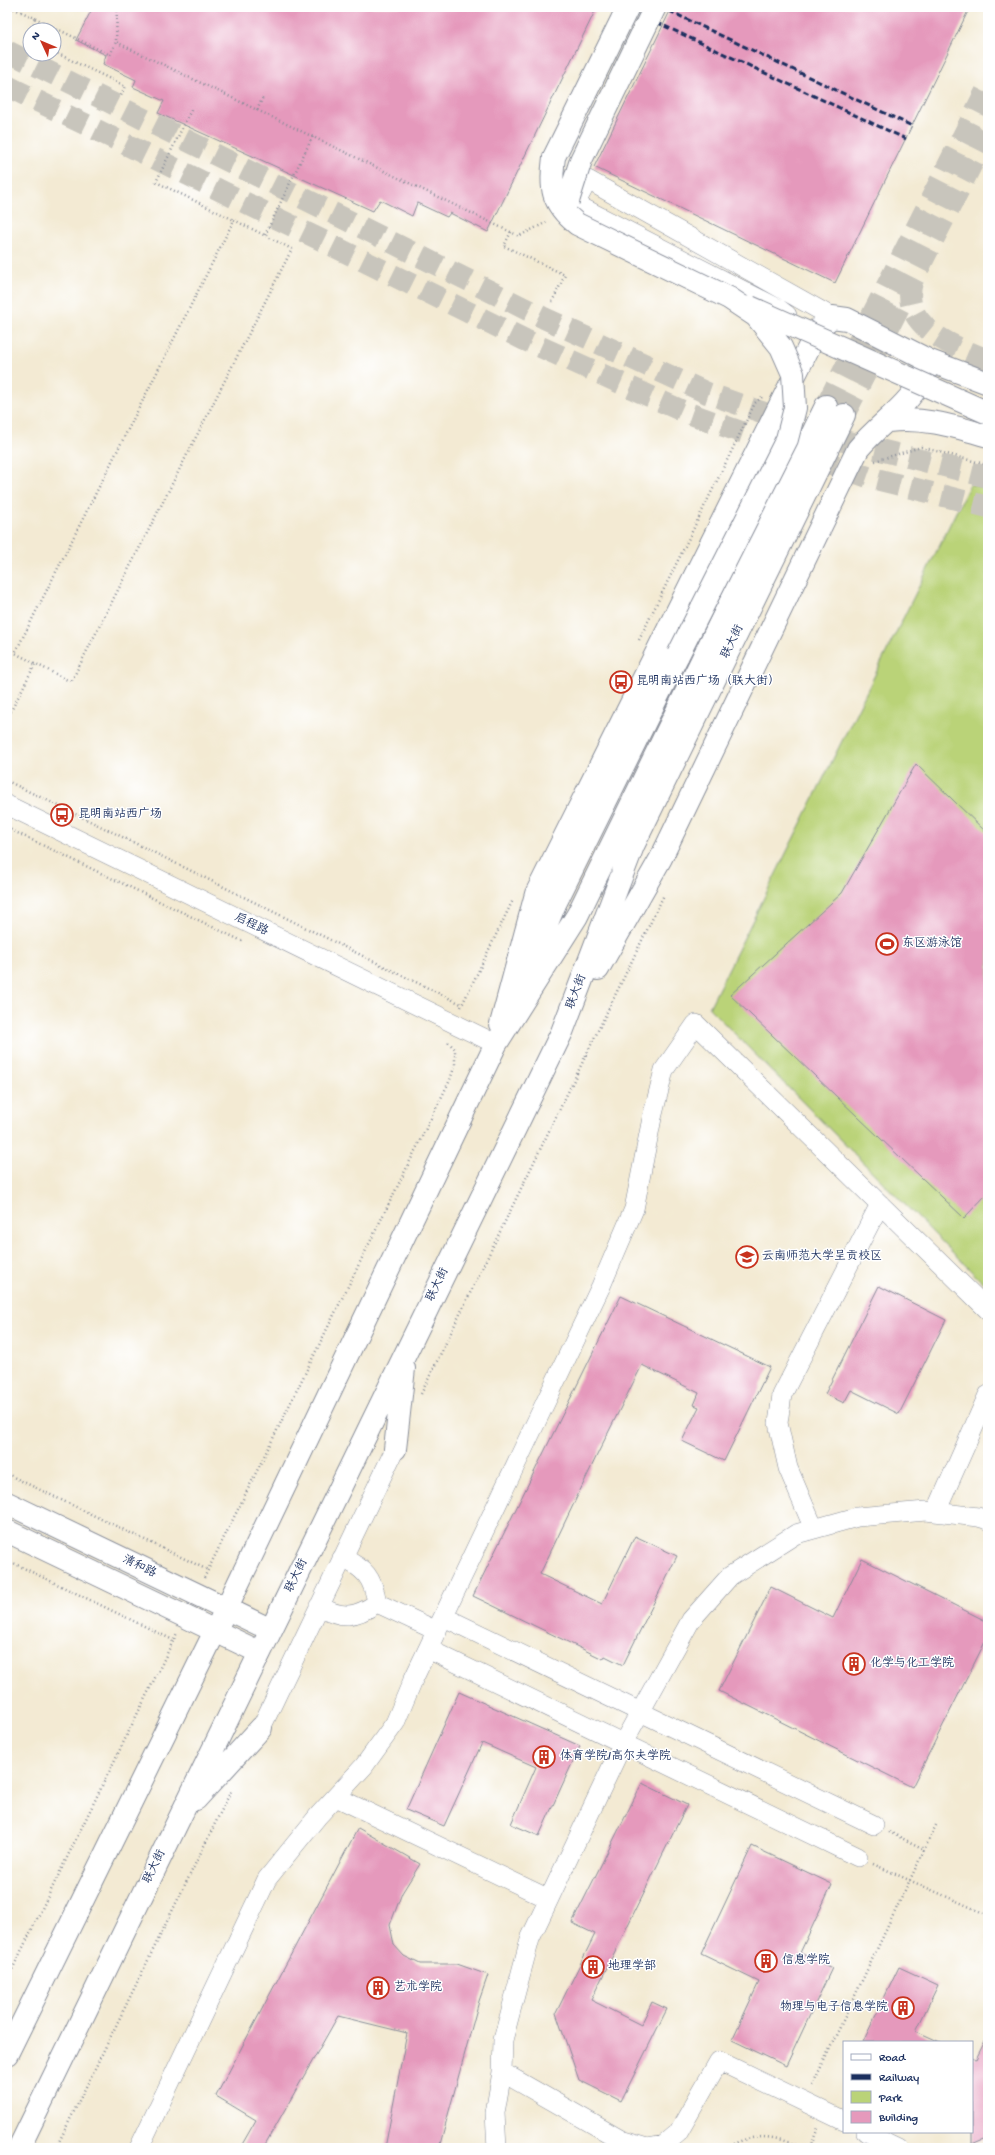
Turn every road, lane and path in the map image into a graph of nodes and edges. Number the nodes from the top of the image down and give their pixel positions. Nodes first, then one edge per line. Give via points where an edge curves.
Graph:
1 (10, 7) edge
2 (117, 7) edge
3 (628, 7) edge
4 (655, 7) edge
5 (36, 18) junction
6 (34, 22) edge
7 (116, 42) junction
8 (62, 56) edge
9 (263, 97) dead end
10 (120, 98) dead end
11 (191, 110) dead end
12 (257, 110) junction
13 (313, 136) junction
14 (571, 219) junction
15 (234, 220) junction
16 (511, 232) junction
17 (265, 235) junction
18 (729, 298) junction
19 (551, 304) dead end
20 (832, 317) junction
21 (808, 348) junction
22 (930, 361) junction
23 (988, 383) edge
24 (767, 393) dead end
25 (988, 413) edge
26 (888, 421) junction
27 (988, 436) edge
28 (988, 465) edge
29 (871, 468) dead end
30 (636, 646) dead end
31 (35, 664) junction
32 (7, 720) edge
33 (7, 781) edge
34 (7, 805) edge
35 (7, 828) edge
36 (666, 890) dead end
37 (515, 897) dead end
38 (245, 943) dead end
39 (463, 1004) junction
40 (452, 1024) junction
41 (562, 1032) junction
42 (496, 1044) junction
43 (880, 1204) junction
44 (988, 1310) edge
45 (406, 1352) junction
46 (988, 1395) edge
47 (419, 1398) dead end
48 (394, 1449) joint
49 (7, 1474) edge
50 (7, 1503) edge
51 (936, 1512) junction
52 (988, 1520) edge
53 (814, 1529) junction
54 (7, 1531) edge
55 (342, 1558) junction
56 (7, 1560) edge
57 (208, 1570) junction
58 (196, 1595) junction
59 (377, 1603) junction
60 (319, 1606) junction
61 (226, 1609) junction
62 (185, 1616) junction
63 (440, 1624) junction
64 (271, 1630) junction
65 (215, 1631) junction
66 (173, 1640) junction
67 (428, 1649) junction
68 (260, 1652) junction
69 (640, 1711) junction
70 (261, 1728) joint
71 (623, 1743) junction
72 (234, 1785) dead end
73 (336, 1797) junction
74 (180, 1816) junction
75 (937, 1823) dead end
76 (874, 1825) joint
77 (924, 1849) junction
78 (858, 1857) joint
79 (910, 1880) junction
80 (549, 1899) junction
81 (988, 1915) edge
82 (7, 1980) edge
83 (7, 2054) edge
84 (502, 2072) junction
85 (805, 2102) junction
86 (825, 2112) junction
87 (843, 2121) edge
88 (868, 2133) edge
89 (19, 2148) edge
90 (56, 2148) edge
91 (139, 2148) edge
92 (497, 2148) edge
93 (726, 2148) edge
94 (802, 2148) edge
95 (810, 2148) edge
96 (899, 2148) edge

1 - 5 path
2 - 7 path, bridge
3 - 14 main road, bridge via 554,157 551,181 555,201
4 - 14 main road, bridge via 582,160 568,208
5 - 6 path
5 - 7 path via 110,55
7 - 12 path, bridge
8 - 10 path via 125,86
9 - 12 path
11 - 15 path via 156,182
12 - 13 path, bridge
13 - 16 path, bridge
13 - 17 path, bridge
14 - 16 path, bridge via 519,236
14 - 18 main road, bridge
15 - 17 path
15 - 31 path via 15,654
16 - 19 path via 504,246 565,275
17 - 31 path via 292,249 71,682
18 - 25 main road, bridge via 786,321
18 - 42 main road, bridge via 756,316 781,347 793,374 795,408 787,439 555,904
20 - 21 main road via 818,329
20 - 21 street via 588,180 575,204 779,309 796,322
20 - 22 main road via 847,319
21 - 42 main road via 536,894
22 - 23 main road
22 - 26 main road via 913,395
24 - 30 path via 755,403
26 - 27 main road via 911,418
26 - 41 main road via 870,435 858,449 661,858
28 - 29 path via 921,447 875,460
31 - 32 path
33 - 39 path
34 - 40 street, 启程路
35 - 38 path
36 - 47 path
37 - 39 path
39 - 40 path
40 - 42 street, 启程路
40 - 57 path via 446,1040 455,1049 456,1065 450,1080
41 - 42 main road, 联大街 via 633,846 835,411 577,916
41 - 45 main road, 联大街
42 - 61 main road, 联大街
43 - 44 street
43 - 53 street via 782,1395 778,1423 788,1468
43 - 63 street via 696,1024 664,1070 634,1209 604,1279
45 - 48 main road
45 - 64 main road, 联大街
46 - 51 street
48 - 55 street
49 - 57 path
50 - 58 main road, 清和路
51 - 52 street
51 - 53 street via 857,1517
53 - 69 street via 796,1534 730,1576 691,1620
54 - 62 main road, 清和路
55 - 59 street via 356,1564 367,1574 374,1588
55 - 60 street
56 - 66 path
57 - 58 path
58 - 61 main road, 清和路
59 - 60 street via 364,1612 348,1616 333,1614
59 - 63 street
60 - 70 street
61 - 64 main road, 清和路
61 - 65 main road, 联大街
62 - 65 main road, 清和路
62 - 66 path
63 - 67 street
63 - 69 street
64 - 68 main road, 联大街
65 - 68 main road, 清和路
65 - 83 main road, 联大街
66 - 82 path
67 - 71 street
67 - 73 street via 395,1723 364,1766
68 - 74 main road, 联大街
69 - 71 street
69 - 76 street
70 - 74 main road
71 - 78 street
71 - 80 street
72 - 90 path
73 - 80 street
73 - 91 street via 266,1879
74 - 89 main road, 联大街
75 - 77 path
76 - 77 path
77 - 79 path
78 - 79 path
79 - 81 path
79 - 85 path
80 - 84 street via 530,1939 504,2040
84 - 85 street via 621,2140 647,2148 664,2145 678,2133 719,2061
84 - 92 street via 495,2113
85 - 86 street
86 - 87 street
86 - 95 path
88 - 96 street
93 - 94 path via 739,2140 758,2136 782,2139

